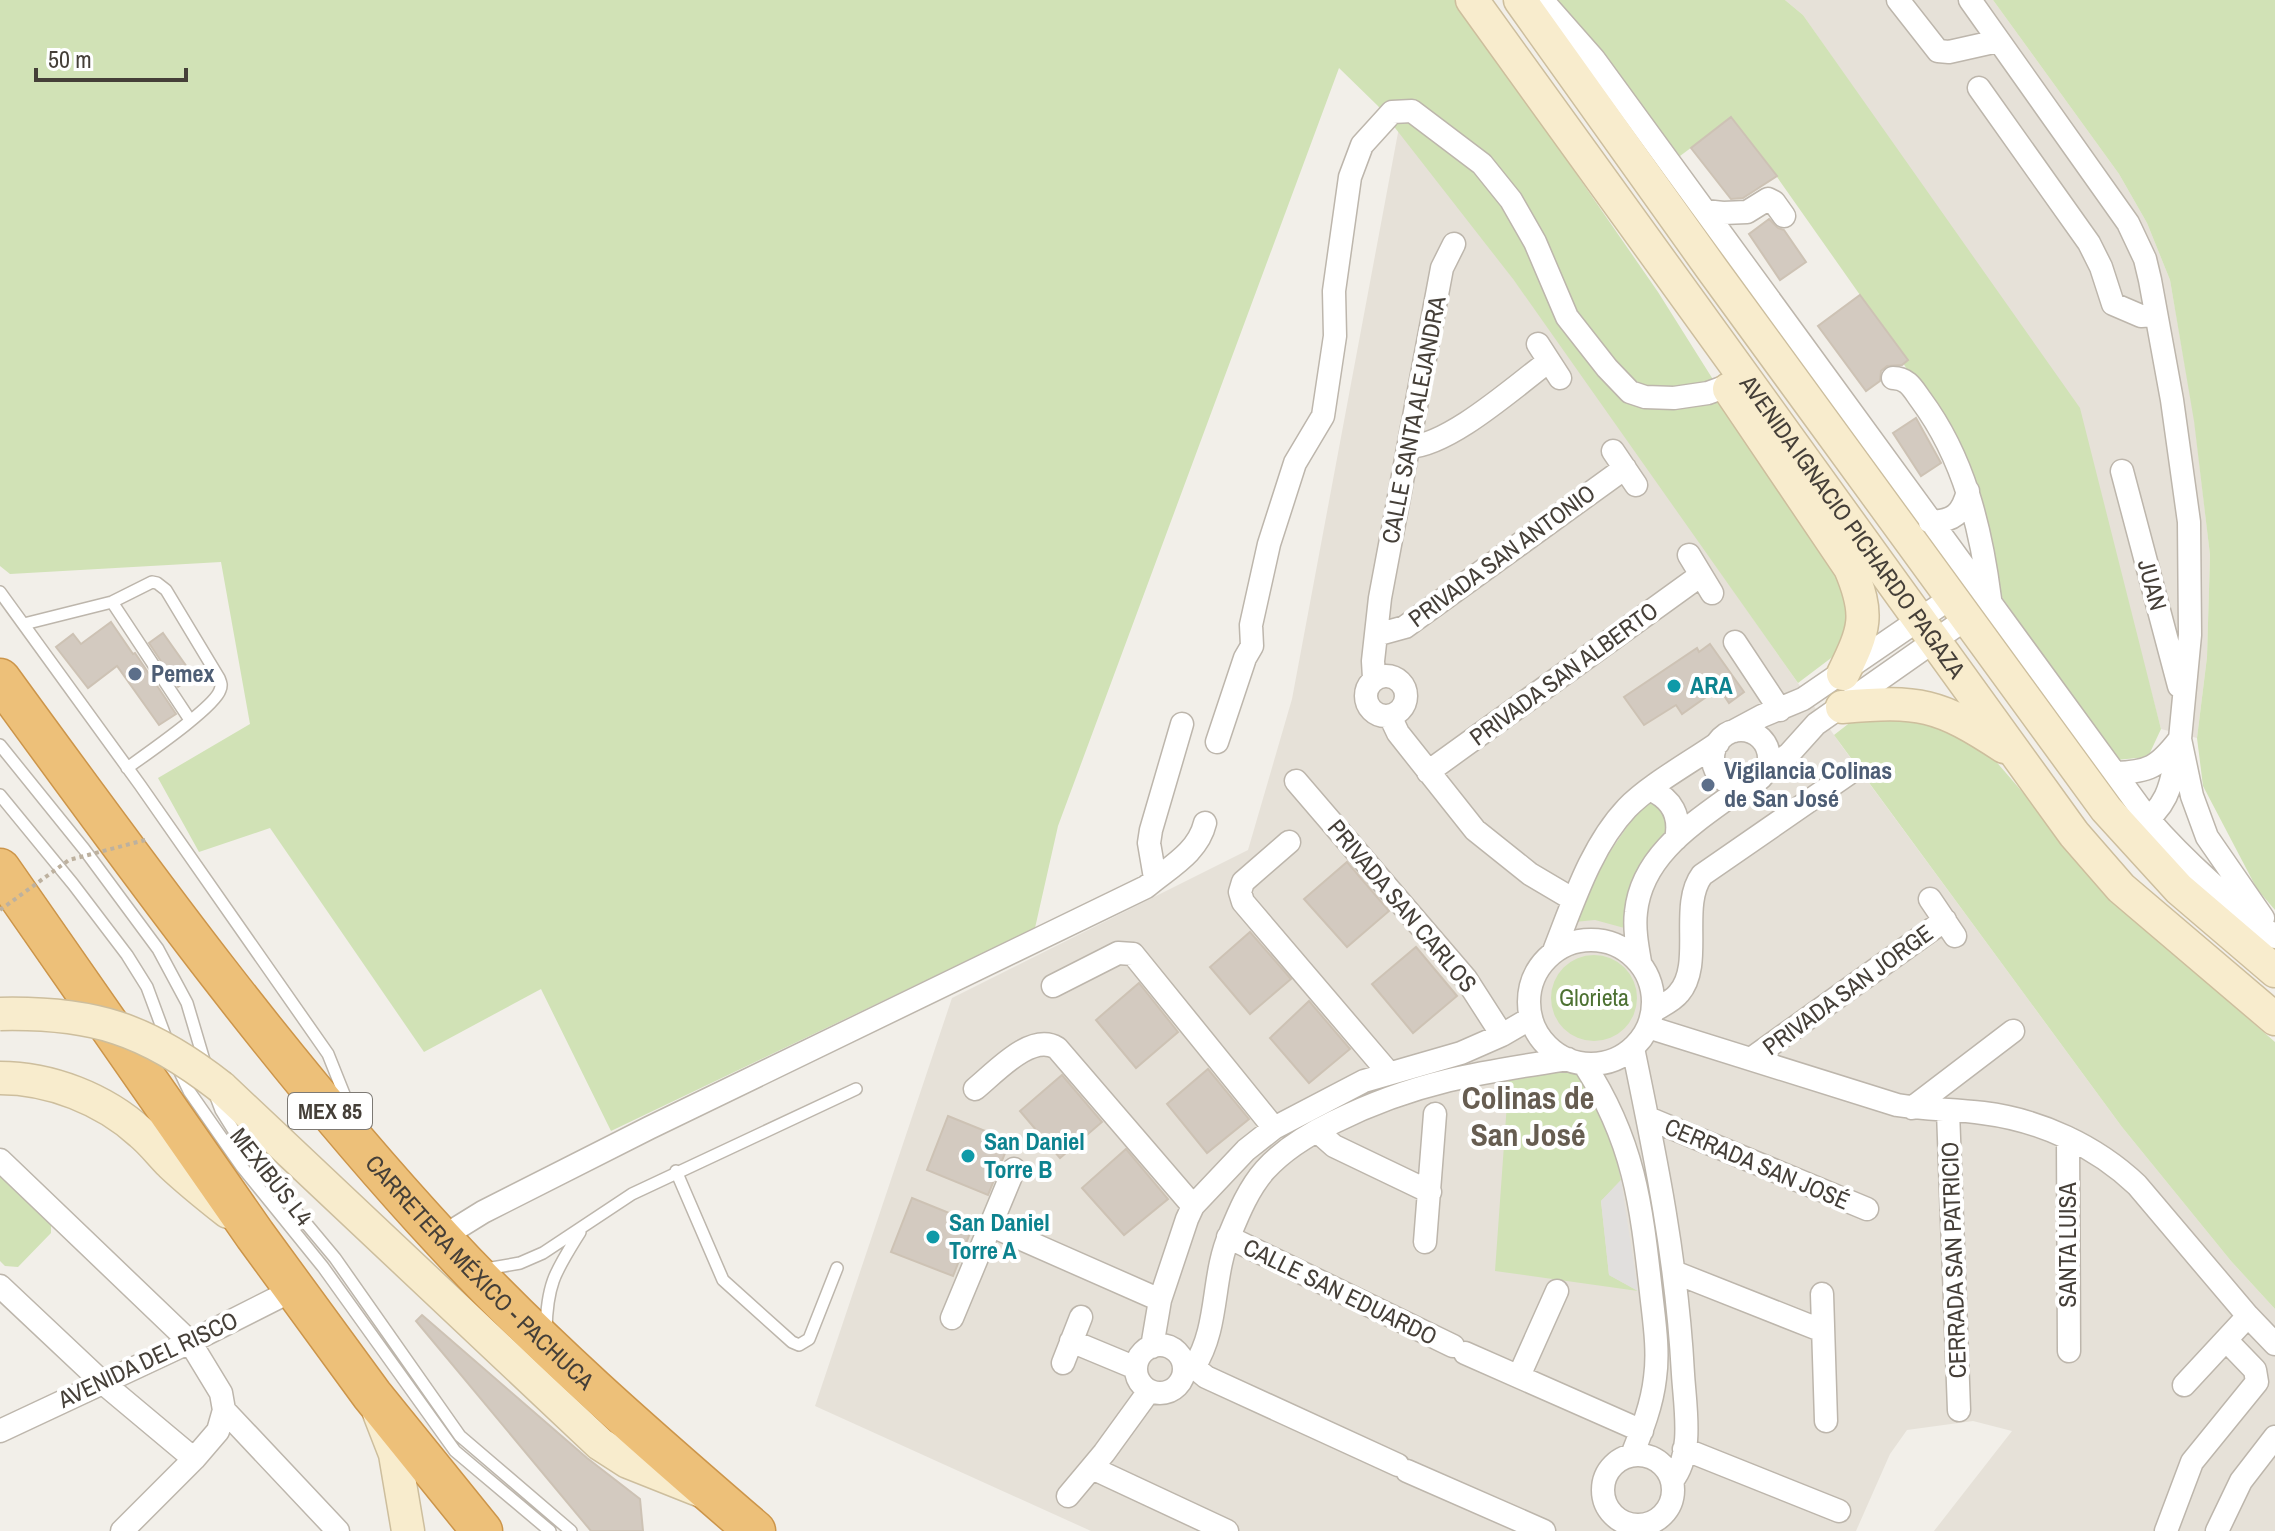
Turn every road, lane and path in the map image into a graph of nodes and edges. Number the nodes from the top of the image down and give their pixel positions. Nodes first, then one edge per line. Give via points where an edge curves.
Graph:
1 (1472, 0) edge
2 (1520, 0) edge
3 (1542, 0) edge
4 (1898, 0) edge
5 (1970, 0) edge
6 (1998, 41) junction
7 (1979, 88) dead end
8 (1705, 211) junction
9 (1747, 212) junction
10 (1784, 216) dead end
11 (1454, 244) dead end
12 (1736, 254) junction
13 (1683, 292) junction
14 (2156, 315) junction
15 (1549, 361) dead end
16 (1893, 378) dead end
17 (1727, 386) junction
18 (1409, 447) junction
19 (1624, 468) dead end
20 (2122, 471) dead end
21 (1968, 491) junction
22 (1930, 522) junction
23 (1689, 555) dead end
24 (0, 592) edge
25 (112, 602) junction
26 (1970, 606) junction
27 (24, 624) junction
28 (1928, 630) junction
29 (1376, 635) junction
30 (1735, 642) dead end
31 (1843, 674) junction
32 (1374, 678) junction
33 (0, 679) edge
34 (2183, 699) junction
35 (1842, 707) junction
36 (1780, 710) junction
37 (1390, 716) junction
38 (190, 720) junction
39 (1182, 724) dead end
40 (2179, 736) junction
41 (1726, 737) junction
42 (1217, 742) dead end
43 (0, 745) edge
44 (2019, 757) junction
45 (127, 768) junction
46 (1766, 771) junction
47 (1428, 772) junction
48 (2115, 773) junction
49 (1848, 774) dead end
50 (1296, 781) dead end
51 (1743, 787) junction
52 (1651, 790) junction
53 (0, 795) edge
54 (1205, 823) dead end
55 (2138, 828) junction
56 (2074, 834) junction
57 (149, 839) dead end
58 (1676, 839) junction
59 (1289, 842) dead end
60 (0, 869) edge
61 (1155, 878) junction
62 (2121, 888) junction
63 (1930, 899) dead end
64 (1574, 900) junction
65 (0, 910) edge
66 (2275, 936) edge
67 (1554, 951) junction
68 (1640, 962) junction
69 (2275, 971) edge
70 (1053, 986) dead end
71 (0, 1014) edge
72 (1531, 1018) junction
73 (1650, 1019) junction
74 (2275, 1019) edge
75 (2013, 1031) dead end
76 (1502, 1035) junction
77 (1633, 1048) junction
78 (1751, 1059) junction
79 (1576, 1062) junction
80 (1439, 1071) junction
81 (1388, 1072) junction
82 (0, 1078) edge
83 (856, 1089) dead end
84 (975, 1089) dead end
85 (1912, 1108) junction
86 (1948, 1111) junction
87 (1435, 1114) dead end
88 (1648, 1118) junction
89 (1274, 1128) junction
90 (1317, 1131) junction
91 (2068, 1138) junction
92 (362, 1150) junction
93 (0, 1160) edge
94 (1014, 1169) dead end
95 (676, 1171) junction
96 (1430, 1192) junction
97 (1201, 1197) junction
98 (1241, 1209) junction
99 (1867, 1209) dead end
100 (992, 1226) junction
101 (583, 1228) junction
102 (255, 1235) junction
103 (1228, 1237) junction
104 (1425, 1242) dead end
105 (454, 1251) junction
106 (837, 1268) dead end
107 (1674, 1272) junction
108 (0, 1286) edge
109 (295, 1289) junction
110 (1557, 1291) dead end
111 (1822, 1294) dead end
112 (1160, 1300) junction
113 (2248, 1316) junction
114 (1081, 1317) dead end
115 (952, 1318) dead end
116 (1823, 1331) junction
117 (2226, 1340) junction
118 (1071, 1341) junction
119 (190, 1342) junction
120 (2275, 1344) edge
121 (545, 1346) junction
122 (1152, 1347) junction
123 (2069, 1351) dead end
124 (1063, 1363) dead end
125 (1136, 1368) junction
126 (1189, 1369) junction
127 (1519, 1376) junction
128 (102, 1382) junction
129 (2184, 1385) dead end
130 (1149, 1391) junction
131 (372, 1395) junction
132 (224, 1410) junction
133 (1959, 1410) dead end
134 (1826, 1421) dead end
135 (0, 1431) edge
136 (1642, 1431) junction
137 (2275, 1437) edge
138 (1684, 1449) junction
139 (1632, 1455) junction
140 (194, 1459) junction
141 (1092, 1468) junction
142 (1672, 1481) junction
143 (713, 1495) junction
144 (1068, 1496) dead end
145 (1839, 1511) dead end
146 (1635, 1528) edge
147 (122, 1531) edge
148 (338, 1531) edge
149 (408, 1531) edge
150 (482, 1531) edge
151 (550, 1531) edge
152 (571, 1531) edge
153 (755, 1531) edge
154 (1227, 1531) edge
155 (1544, 1531) edge
156 (2166, 1531) edge
157 (2217, 1531) edge

1 - 13 main road, AVENIDA IGNACIO PICHARDO PAGAZA
2 - 26 main road, AVENIDA IGNACIO PICHARDO PAGAZA
3 - 8 street, AVENIDA IGNACIO PICHARDO PAGAZA via 1594,59
4 - 6 street via 1938,51
5 - 6 street
6 - 14 street via 2128,223 2145,259
7 - 14 street via 2089,243 2111,302 2141,316
8 - 9 street
8 - 12 street, AVENIDA IGNACIO PICHARDO PAGAZA
9 - 10 street via 1768,199
9 - 12 street
11 - 18 street, CALLE SANTA ALEJANDRA via 1442,268
12 - 22 street, AVENIDA IGNACIO PICHARDO PAGAZA
13 - 17 main road
13 - 28 main road, AVENIDA IGNACIO PICHARDO PAGAZA
14 - 34 street via 2189,522 2190,635
15 - 18 street via 1443,438
16 - 21 street via 1907,381 1930,412
17 - 31 main road via 1850,568 1861,593 1860,640
17 - 42 street via 1674,398 1630,392 1567,317 1535,242 1482,164 1412,111 1392,112 1362,145 1350,177 1323,416 1295,463 1269,544 1251,625 1252,646
18 - 29 street, CALLE SANTA ALEJANDRA
19 - 29 street, PRIVADA SAN ANTONIO via 1405,627
20 - 34 street, JUAN
21 - 22 street via 1956,517
21 - 26 street
22 - 26 street, AVENIDA IGNACIO PICHARDO PAGAZA
23 - 47 street, PRIVADA SAN ALBERTO via 1706,584
24 - 27 lane
25 - 27 lane
25 - 38 lane
25 - 38 lane via 152,582 166,590 221,683 220,693
26 - 28 street
26 - 48 street, AVENIDA IGNACIO PICHARDO PAGAZA
26 - 55 main road, AVENIDA IGNACIO PICHARDO PAGAZA
27 - 45 lane
28 - 31 street
28 - 35 street
28 - 44 main road, AVENIDA IGNACIO PICHARDO PAGAZA
29 - 32 street, CALLE SANTA ALEJANDRA
30 - 36 street
31 - 36 street
32 - 37 street via 1367,688 1368,707
32 - 37 street via 1395,678 1405,688 1402,709
33 - 92 highway, CARRETERA MÉXICO - PACHUCA / MEX 85 via 197,947
34 - 40 street
35 - 44 main road via 1901,703 1934,708
35 - 46 street
36 - 41 street
37 - 47 street
38 - 45 lane
39 - 61 street via 1151,830
40 - 48 street via 2163,760 2149,769
40 - 55 street via 2166,800
40 - 66 street via 2207,837
41 - 46 street via 1745,730 1755,733 1769,750
41 - 51 street via 1714,752 1717,771
41 - 52 street
43 - 152 lane, MEXIBÚS L4 via 170,968 187,1003 221,1110 249,1155 335,1258 460,1436
44 - 56 main road, AVENIDA IGNACIO PICHARDO PAGAZA
45 - 92 lane via 328,1054 350,1104
46 - 51 street
47 - 64 street via 1475,830 1530,874
48 - 55 street, AVENIDA IGNACIO PICHARDO PAGAZA
49 - 73 street via 1702,875 1694,892 1687,979
50 - 76 street, PRIVADA SAN CARLOS via 1466,979
51 - 58 street
52 - 58 street via 1674,809
52 - 64 street via 1628,807 1602,844
53 - 151 lane, MEXIBÚS L4 via 127,955 147,987 189,1091 242,1167 323,1267 455,1451
54 - 61 street via 1189,853
55 - 56 main road
55 - 62 main road
55 - 66 street, AVENIDA IGNACIO PICHARDO PAGAZA
55 - 69 main road, AVENIDA IGNACIO PICHARDO PAGAZA via 2179,889
56 - 62 main road, AVENIDA IGNACIO PICHARDO PAGAZA
57 - 65 path, bridge via 69,860
58 - 68 street via 1656,858 1638,896 1635,931
59 - 81 street via 1243,882 1243,902
60 - 102 highway
61 - 105 street via 1146,887 483,1212
62 - 74 main road, AVENIDA IGNACIO PICHARDO PAGAZA
63 - 78 street, PRIVADA SAN JORGE via 1950,928
64 - 67 street
67 - 68 street via 1571,942 1608,941
67 - 72 street via 1532,981
68 - 73 street via 1653,994
70 - 89 street via 1118,953 1133,954
71 - 143 main road, bridge via 77,1017 132,1031 180,1056 221,1087 600,1444 628,1462
72 - 76 street
72 - 79 street via 1545,1043
73 - 77 street
73 - 78 street
75 - 85 street
76 - 80 street via 1461,1053
77 - 79 street via 1605,1063
77 - 88 street
78 - 85 street
79 - 80 street
79 - 136 street via 1620,1128 1643,1224 1656,1357
80 - 81 street
80 - 90 street
81 - 89 street
82 - 102 main road via 65,1088 106,1107
83 - 95 lane
84 - 97 street via 1030,1046 1050,1044
85 - 86 street
86 - 91 street via 1988,1113
86 - 133 street, CERRADA SAN PATRICIO
87 - 96 street
88 - 99 street, CERRADA SAN JOSÉ
88 - 107 street
89 - 97 street
90 - 96 street via 1334,1146
90 - 98 street via 1265,1170
91 - 113 street via 2137,1185
91 - 123 street, SANTA LUISA
92 - 105 highway, CARRETERA MÉXICO - PACHUCA / MEX 85
93 - 119 street
94 - 100 street
95 - 101 lane
95 - 106 lane via 723,1280 792,1342 799,1345 809,1339
96 - 104 street
97 - 98 street
97 - 112 street
98 - 103 street
100 - 112 street
100 - 115 street
101 - 105 lane via 543,1253 492,1268
101 - 121 lane via 554,1274
102 - 109 highway
103 - 126 street via 1208,1340
103 - 127 street, CALLE SAN EDUARDO
105 - 121 highway, CARRETERA MÉXICO - PACHUCA / MEX 85
107 - 116 street
107 - 138 street
108 - 128 street
109 - 119 street, AVENIDA DEL RISCO
109 - 131 highway
110 - 127 street
111 - 116 street
112 - 122 street
113 - 117 street
113 - 120 street
114 - 118 street
116 - 134 street
117 - 129 street
117 - 156 street via 2255,1370 2257,1382 2192,1462
118 - 124 street
118 - 125 street
119 - 128 street, AVENIDA DEL RISCO
119 - 132 street via 221,1393
121 - 143 highway, CARRETERA MÉXICO - PACHUCA / MEX 85
122 - 125 street
122 - 126 street via 1175,1350
125 - 130 street
126 - 130 street via 1172,1390
126 - 155 street
127 - 136 street, CALLE SAN EDUARDO
128 - 135 street, AVENIDA DEL RISCO
128 - 140 street
130 - 141 street
131 - 149 main road via 395,1454
131 - 150 highway
132 - 140 street via 218,1431
132 - 148 street
136 - 139 street
137 - 157 street via 2241,1481
138 - 142 street
138 - 145 street
139 - 142 street via 1657,1460
139 - 146 street via 1605,1475 1603,1498 1615,1517
140 - 147 street
141 - 144 street
141 - 154 street
142 - 146 street via 1671,1500 1662,1516
143 - 153 highway, CARRETERA MÉXICO - PACHUCA / MEX 85

